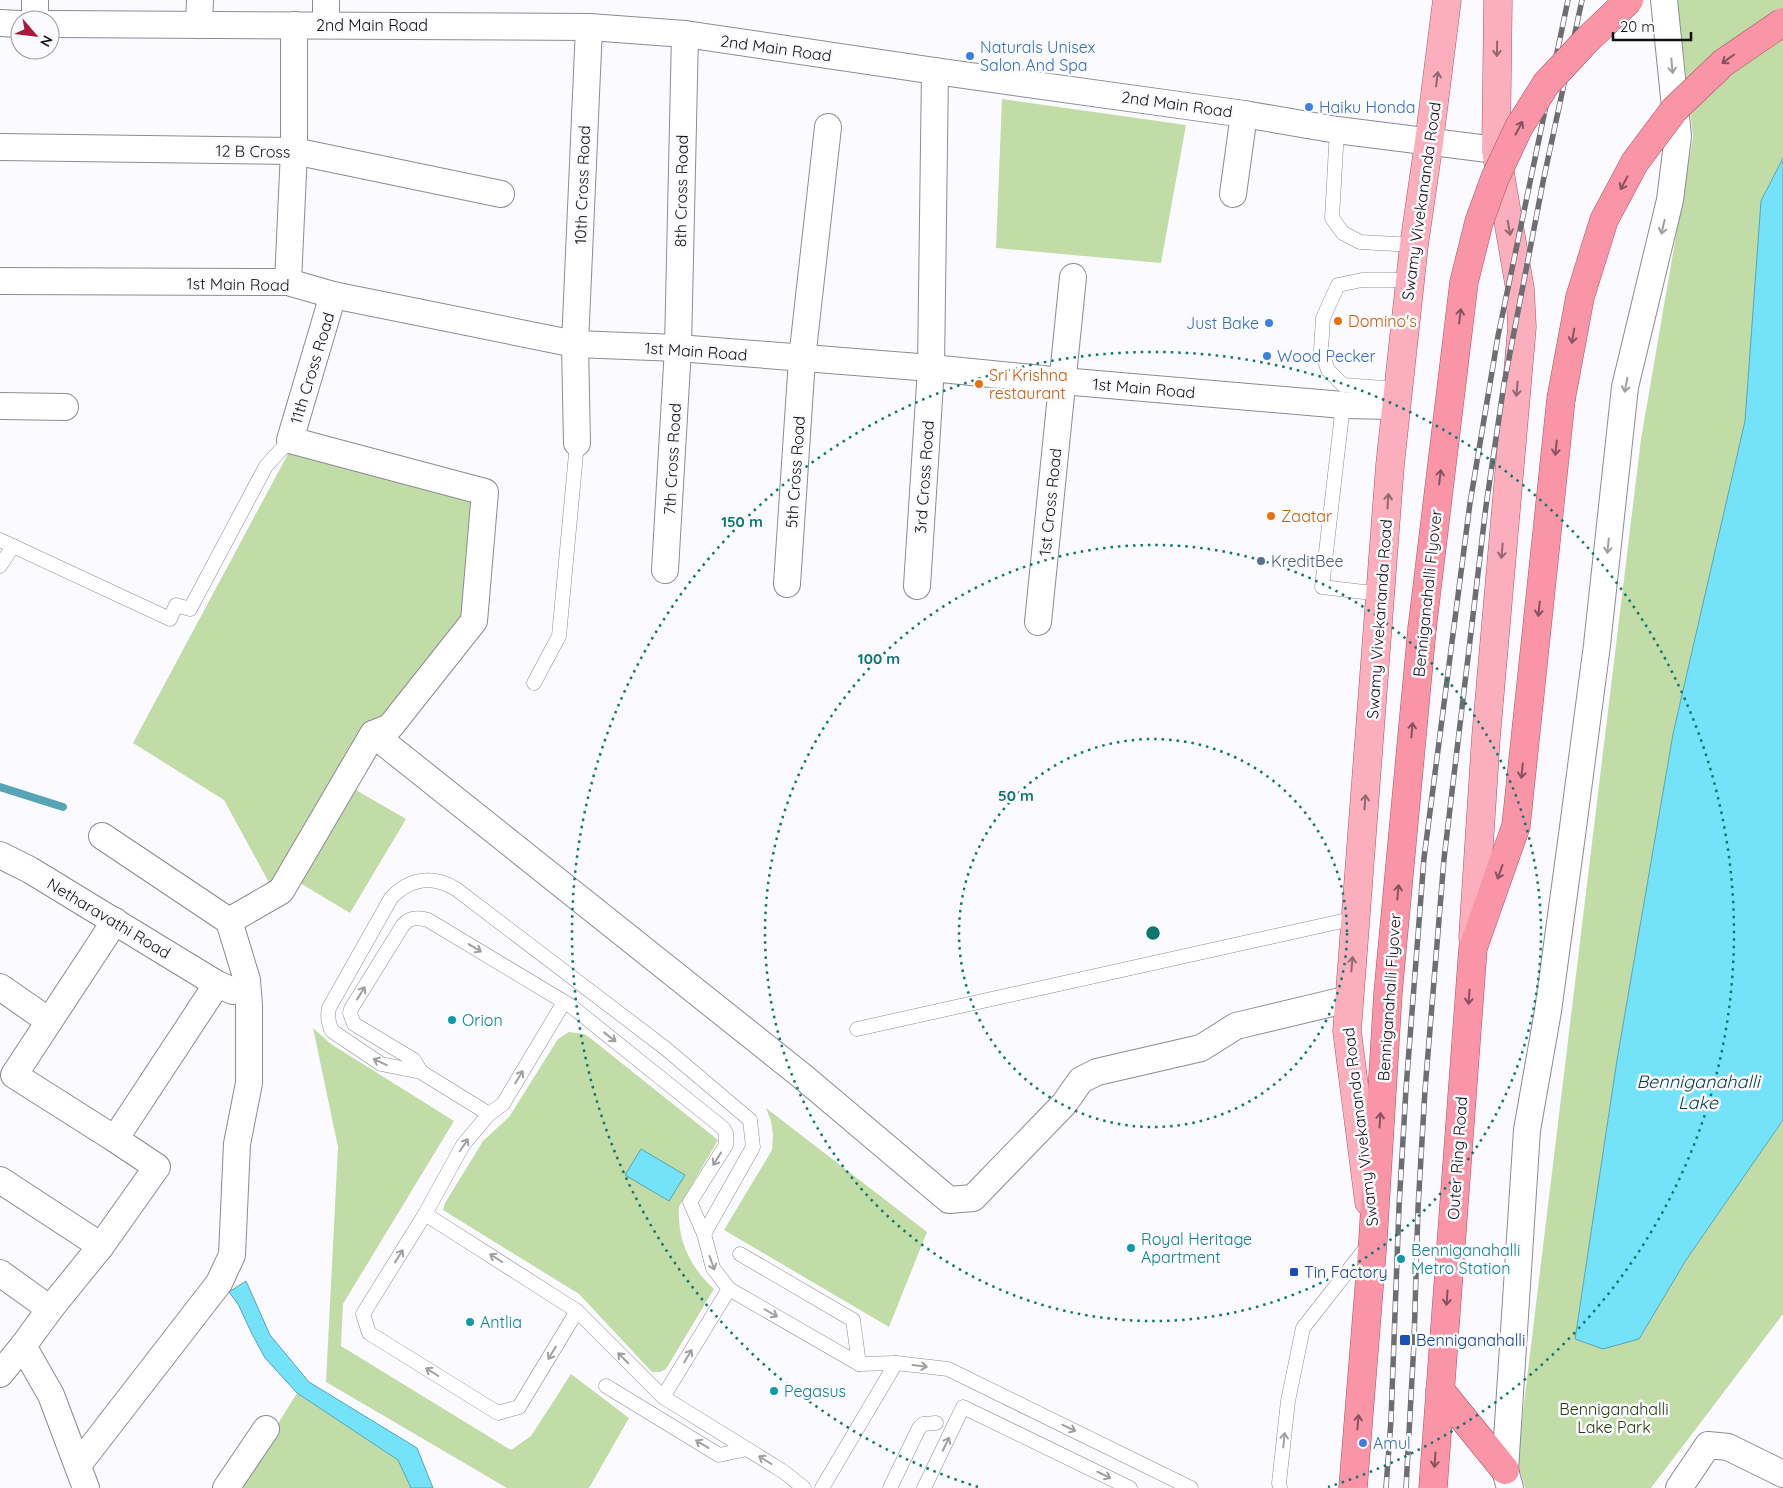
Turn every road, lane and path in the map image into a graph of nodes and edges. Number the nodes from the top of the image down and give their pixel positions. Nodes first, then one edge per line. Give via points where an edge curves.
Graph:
1 (1447, 0) edge
2 (1498, 0) edge
3 (1629, 0) edge
4 (1664, 0) edge
5 (200, 12) edge
6 (326, 13) edge
7 (1783, 22) edge
8 (60, 23) edge
9 (294, 25) junction
10 (589, 27) junction
11 (685, 34) junction
12 (935, 71) junction
13 (1244, 114) junction
14 (828, 128) dead end
15 (1337, 130) junction
16 (1429, 142) junction
17 (0, 147) edge
18 (1496, 150) junction
19 (294, 151) junction
20 (501, 194) dead end
21 (1233, 194) dead end
22 (1414, 244) junction
23 (1073, 277) dead end
24 (1410, 280) junction
25 (0, 282) edge
26 (288, 282) junction
27 (333, 295) junction
28 (575, 344) junction
29 (678, 348) junction
30 (802, 359) junction
31 (931, 368) junction
32 (1062, 381) junction
33 (1397, 398) junction
34 (1343, 405) junction
35 (0, 406) edge
36 (65, 407) dead end
37 (290, 440) junction
38 (577, 443) joint
39 (0, 540) edge
40 (13, 546) junction
41 (0, 566) edge
42 (666, 570) dead end
43 (787, 584) dead end
44 (917, 586) dead end
45 (1381, 594) junction
46 (1038, 622) dead end
47 (534, 683) dead end
48 (373, 734) junction
49 (102, 836) dead end
50 (0, 855) edge
51 (1356, 918) junction
52 (115, 921) junction
53 (229, 921) junction
54 (1473, 948) junction
55 (247, 980) junction
56 (217, 984) junction
57 (0, 987) edge
58 (1349, 999) junction
59 (564, 1002) junction
60 (49, 1021) junction
61 (857, 1029) dead end
62 (421, 1072) junction
63 (489, 1114) junction
64 (115, 1139) junction
65 (0, 1180) edge
66 (425, 1214) junction
67 (704, 1234) junction
68 (1373, 1239) junction
69 (102, 1246) junction
70 (740, 1254) dead end
71 (0, 1273) edge
72 (729, 1289) junction
73 (50, 1309) junction
74 (577, 1311) junction
75 (23, 1346) junction
76 (896, 1363) junction
77 (859, 1364) junction
78 (0, 1374) edge
79 (606, 1386) dead end
80 (1440, 1390) junction
81 (663, 1397) junction
82 (936, 1423) dead end
83 (266, 1429) dead end
84 (747, 1449) junction
85 (1783, 1474) edge
86 (82, 1477) edge
87 (1508, 1479) edge
88 (226, 1488) edge
89 (804, 1488) edge
90 (822, 1488) edge
91 (890, 1488) edge
92 (924, 1488) edge
93 (1130, 1488) edge
94 (1191, 1488) edge
95 (1280, 1488) edge
96 (1353, 1488) edge
97 (1432, 1488) edge
98 (1678, 1488) edge

16 -> 1 main road, Swamy Vivekananda Road
2 -> 18 main road
68 -> 3 highway, Benniganahalli Flyover, bridge via 1388,993 1422,629 1464,282 1479,222 1519,127 1546,84
4 -> 87 street via 1678,136 1670,200 1625,387 1571,845 1548,1011 1526,1130
5 - 8 street, 2nd Main Road
5 - 9 street, 2nd Main Road
6 - 9 street, 2nd Main Road
6 - 10 street, 2nd Main Road
7 -> 54 highway, bridge via 1723,63 1674,110 1635,162 1604,220 1580,297 1561,399 1516,826
9 - 19 street
10 - 11 street, 2nd Main Road
10 - 28 street, 10th Cross Road
11 - 12 street, 2nd Main Road
11 - 29 street, 8th Cross Road
12 - 13 street, 2nd Main Road
12 - 31 street, 3rd Cross Road
13 - 15 street, 2nd Main Road
13 - 21 street
14 - 30 street, 5th Cross Road
15 - 16 street, 2nd Main Road
15 - 22 lane via 1332,218 1343,233 1360,242
16 - 18 street, 2nd Main Road
16 - 22 main road, Swamy Vivekananda Road
17 - 19 street, 12 B Cross
18 -> 54 main road via 1520,289 1522,327 1486,737
19 - 20 street, 12 B Cross
19 - 26 street
22 - 24 main road, Swamy Vivekananda Road
23 - 32 street, 1st Cross Road
24 - 33 main road, Swamy Vivekananda Road
24 - 33 lane via 1362,280 1338,285 1323,318 1321,350 1328,370 1343,385
25 - 26 street, 1st Main Road
26 - 27 street, 1st Main Road
27 - 28 street, 1st Main Road
27 - 37 street, 11th Cross Road
28 - 29 street, 1st Main Road
28 - 38 street, 10th Cross Road
29 - 30 street, 1st Main Road
29 - 42 street, 7th Cross Road
30 - 31 street, 1st Main Road
30 - 43 street, 5th Cross Road
31 - 32 street, 1st Main Road
31 - 44 street, 3rd Cross Road
32 - 34 street, 1st Main Road
32 - 46 street, 1st Cross Road
33 - 34 street, 1st Main Road
45 -> 33 main road, Swamy Vivekananda Road
34 - 45 lane via 1322,587
35 - 36 street
37 - 40 lane via 266,466 190,609 176,605 170,619
37 - 48 street via 486,492 474,621 390,727
38 - 47 lane via 559,636
39 - 40 lane
40 - 41 lane
51 -> 45 main road, Swamy Vivekananda Road
48 - 53 street via 281,891
48 - 58 street via 802,1076 948,1200 973,1198 1064,1104 1081,1080 1097,1072 1201,1048 1236,1026
49 - 53 street
50 - 52 street, Netharavathi Road
58 -> 51 main road, Swamy Vivekananda Road
51 - 61 lane
52 - 56 street, Netharavathi Road
52 - 60 street
53 - 55 street
54 -> 80 highway, Outer Ring Road
55 - 56 street via 232,992
55 - 86 street via 249,1083 237,1144 232,1255 219,1283
56 - 64 street
57 - 60 street
58 - 68 main road, Swamy Vivekananda Road via 1347,1031
62 -> 59 lane via 414,1060 354,1024 350,1013 407,921 413,918 428,920
63 -> 59 lane via 503,1104
59 -> 67 lane via 726,1132 726,1145 690,1202
60 - 64 street via 14,1075
62 - 63 lane
62 -> 67 lane via 381,1064 332,1031 327,1016 391,898 406,886 425,880 441,882 456,889 665,1048 750,1120 753,1147
66 -> 63 lane via 463,1145
64 - 69 street via 158,1167
65 - 69 street
74 -> 66 lane
74 -> 66 lane via 519,1407 498,1413 369,1333 363,1314
67 -> 72 lane via 712,1268
95 -> 68 lane via 1288,1401 1303,1328
96 -> 68 highway
69 - 73 street
70 - 77 lane via 853,1320
71 - 73 street
72 -> 77 lane
81 -> 72 lane
73 - 75 street
81 -> 74 lane
75 - 78 street
75 - 86 street via 51,1395
76 - 77 lane
76 - 90 lane
76 -> 94 lane via 948,1369
84 -> 79 lane via 719,1455
80 - 87 highway
80 -> 97 highway, Outer Ring Road
81 - 84 lane
82 - 91 lane via 919,1428
83 - 88 street
89 -> 84 lane
85 - 98 street via 1728,1447 1708,1445
92 -> 93 lane via 964,1407

